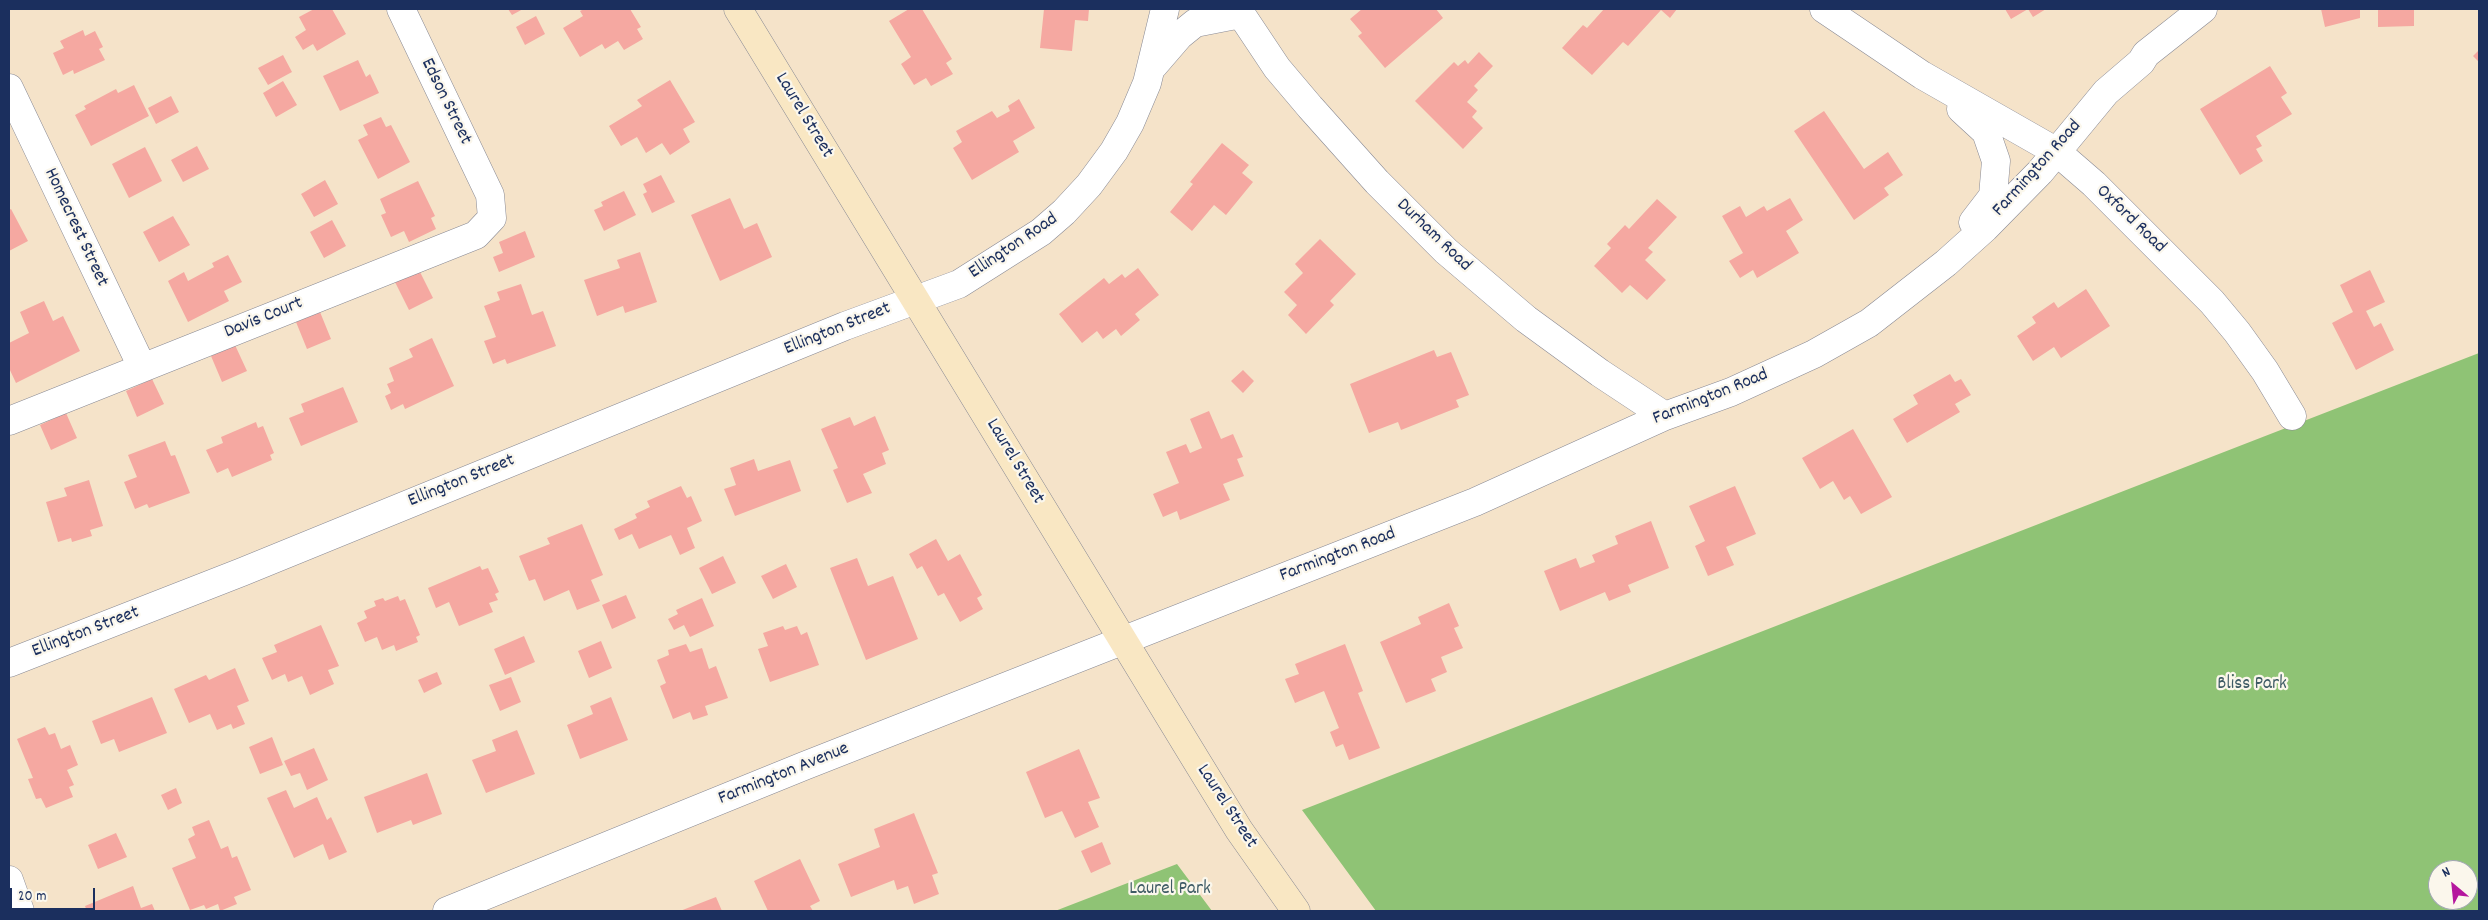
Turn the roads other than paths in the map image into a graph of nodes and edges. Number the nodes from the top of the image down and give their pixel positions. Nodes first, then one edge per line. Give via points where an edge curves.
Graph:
1 (401, 9) edge
2 (738, 9) edge
3 (1165, 9) edge
4 (1824, 9) edge
5 (2171, 9) edge
6 (2203, 9) edge
7 (1239, 11) edge
8 (2146, 54) junction
9 (1151, 69) junction
10 (1922, 74) junction
11 (9, 88) edge
12 (2056, 152) junction
13 (490, 195) joint
14 (1946, 262) junction
15 (915, 300) junction
16 (142, 367) junction
17 (1665, 416) junction
18 (2292, 416) dead end
19 (9, 421) edge
20 (1123, 641) junction
21 (9, 663) edge
22 (9, 880) edge
23 (20, 911) edge
24 (446, 911) edge
25 (1296, 911) edge

1 - 13 street, Edson Street
2 - 15 street, Laurel Street
3 - 9 street, Ellington Road
4 - 10 street, Oxford Road
5 - 8 street via 2162,32
6 - 8 street, Farmington Road
7 - 9 street, Durham Road via 1196,23 1179,36
7 - 17 street, Durham Road via 1277,68 1310,107 1377,182 1446,251 1526,319
8 - 12 street, Farmington Road via 2106,92
9 - 15 street, Ellington Road via 1130,123 1114,151 1090,185 1064,212 1018,248 959,284
10 - 12 street, Oxford Road
10 - 14 street, Oxford Road via 1986,132 1996,161 1992,196
11 - 16 street, Homecrest Street
12 - 14 street, Farmington Road via 1984,228
12 - 18 street, Oxford Road via 2101,191 2212,302 2265,371
13 - 16 street, Davis Court via 492,218 476,235
14 - 17 street, Farmington Road via 1869,323 1814,354 1758,381
15 - 20 street, Laurel Street
15 - 21 street, Ellington Street
16 - 19 street, Davis Court
17 - 20 street, Farmington Road via 1475,502
20 - 24 street, Farmington Avenue
20 - 25 street, Laurel Street via 1239,830
22 - 23 street

